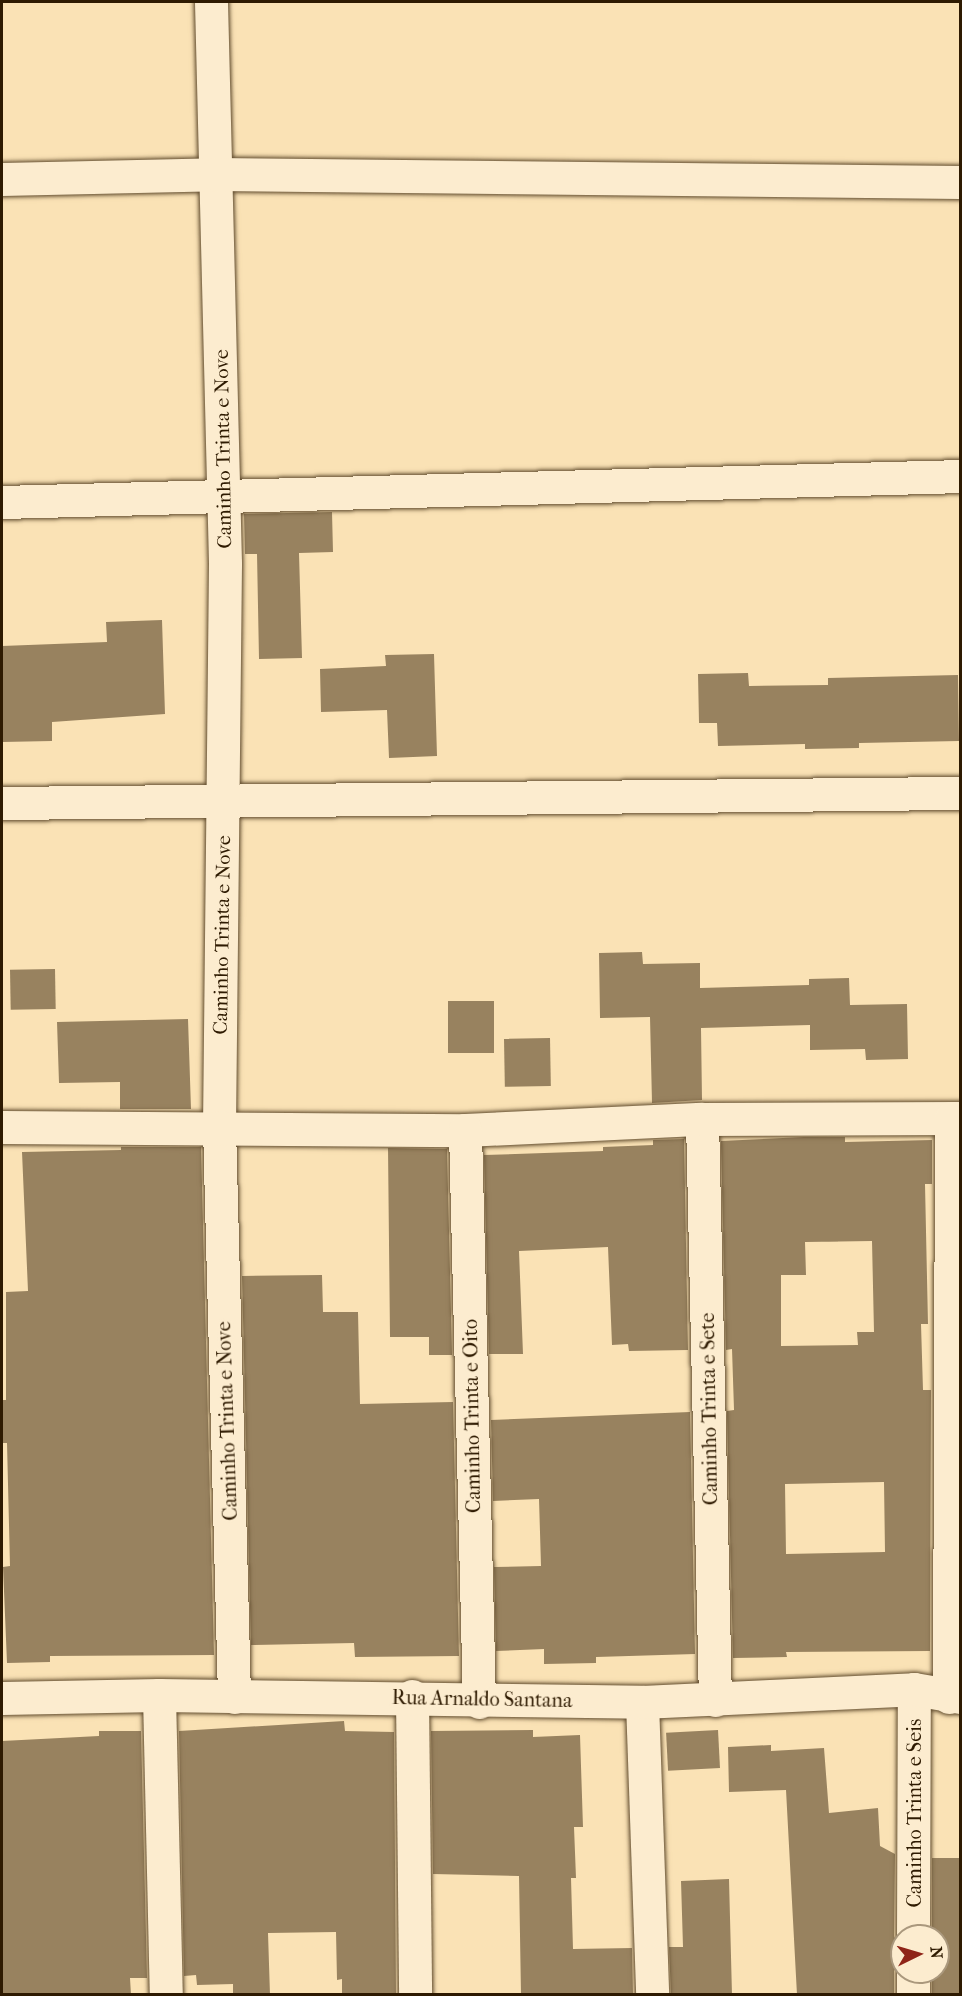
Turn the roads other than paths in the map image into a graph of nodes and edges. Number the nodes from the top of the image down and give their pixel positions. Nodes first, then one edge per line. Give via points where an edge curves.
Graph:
1 (212, 2) edge
2 (216, 174) junction
3 (2, 179) edge
4 (960, 182) edge
5 (960, 476) edge
6 (224, 497) junction
7 (2, 502) edge
8 (960, 793) edge
9 (225, 799) junction
10 (2, 803) edge
11 (956, 1118) edge
12 (702, 1119) junction
13 (2, 1127) edge
14 (219, 1127) junction
15 (465, 1130) junction
16 (914, 1689) junction
17 (159, 1695) junction
18 (412, 1696) junction
19 (234, 1697) junction
20 (955, 1697) edge
21 (2, 1698) edge
22 (715, 1700) junction
23 (642, 1701) junction
24 (479, 1702) junction
25 (913, 1924) edge
26 (166, 1995) edge
27 (415, 1995) edge
28 (652, 1995) edge

1 - 2 street, Caminho Trinta e Nove
2 - 3 street
2 - 4 street
2 - 6 street, Caminho Trinta e Nove
5 - 6 street
6 - 7 street
6 - 9 street, Caminho Trinta e Nove
8 - 9 street
9 - 10 street
9 - 14 street, Caminho Trinta e Nove
11 - 12 street
11 - 20 street
12 - 15 street
12 - 22 street, Caminho Trinta e Sete
13 - 14 street
14 - 15 street
14 - 19 street, Caminho Trinta e Nove
15 - 24 street, Caminho Trinta e Oito
16 - 20 street, Rua Arnaldo Santana
16 - 22 street, Rua Arnaldo Santana
16 - 25 street, Caminho Trinta e Seis
17 - 19 street, Rua Arnaldo Santana
17 - 21 street, Rua Arnaldo Santana
17 - 26 street
18 - 19 street, Rua Arnaldo Santana
18 - 24 street, Rua Arnaldo Santana
18 - 27 street
22 - 23 street, Rua Arnaldo Santana
23 - 24 street, Rua Arnaldo Santana
23 - 28 street

